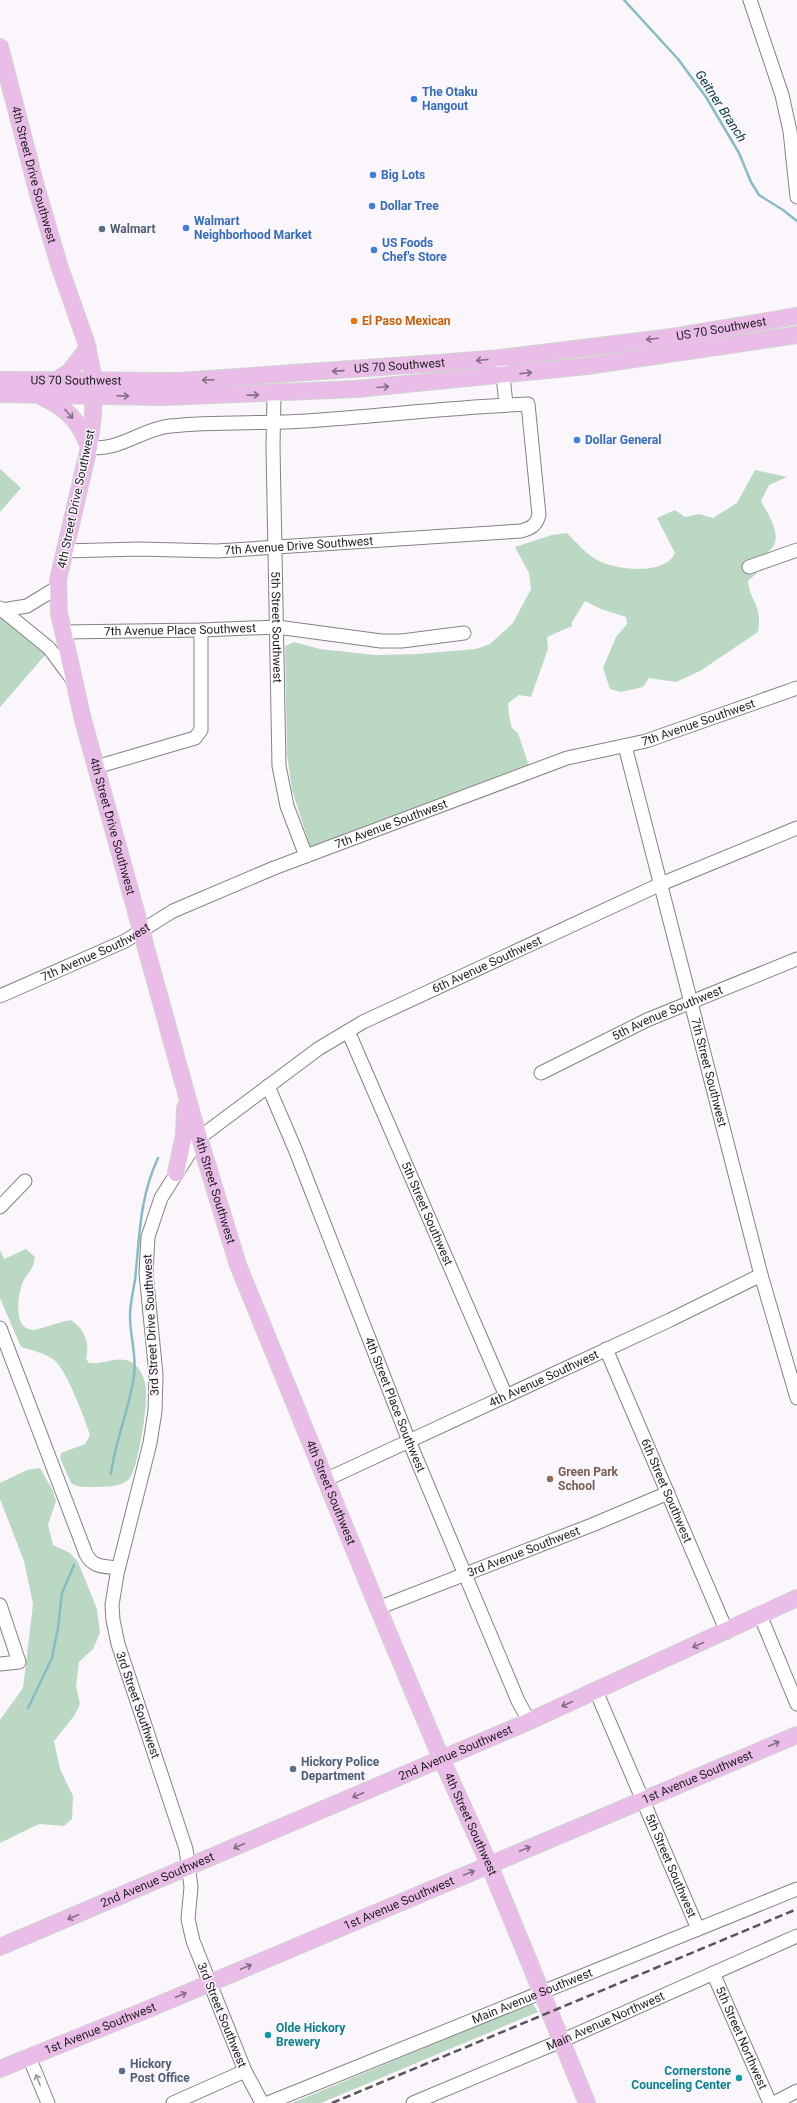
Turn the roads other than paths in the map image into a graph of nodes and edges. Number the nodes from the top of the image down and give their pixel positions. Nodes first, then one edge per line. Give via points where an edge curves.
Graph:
1 (750, 0) edge
2 (0, 47) edge
3 (797, 197) edge
4 (797, 316) edge
5 (797, 335) edge
6 (88, 348) junction
7 (501, 358) junction
8 (503, 375) junction
9 (0, 380) edge
10 (56, 380) junction
11 (94, 388) junction
12 (0, 394) edge
13 (37, 394) junction
14 (274, 394) junction
15 (506, 405) junction
16 (272, 423) junction
17 (89, 447) junction
18 (276, 548) junction
19 (797, 550) edge
20 (64, 551) junction
21 (748, 567) dead end
22 (58, 587) junction
23 (1, 609) edge
24 (277, 627) junction
25 (201, 630) junction
26 (63, 632) junction
27 (464, 633) dead end
28 (72, 678) junction
29 (797, 688) edge
30 (625, 746) junction
31 (96, 766) junction
32 (797, 828) edge
33 (306, 856) junction
34 (661, 884) junction
35 (141, 930) junction
36 (797, 959) edge
37 (0, 996) edge
38 (692, 1004) junction
39 (348, 1031) junction
40 (541, 1073) dead end
41 (182, 1074) junction
42 (268, 1086) junction
43 (199, 1138) junction
44 (176, 1173) junction
45 (25, 1181) dead end
46 (0, 1207) edge
47 (761, 1275) junction
48 (0, 1328) edge
49 (606, 1349) junction
50 (5, 1357) edge
51 (506, 1396) junction
52 (797, 1398) edge
53 (408, 1441) junction
54 (325, 1480) junction
55 (668, 1493) junction
56 (118, 1568) junction
57 (466, 1575) junction
58 (797, 1598) edge
59 (0, 1605) edge
60 (378, 1608) junction
61 (760, 1615) junction
62 (727, 1632) junction
63 (0, 1664) edge
64 (596, 1692) junction
65 (797, 1704) edge
66 (529, 1721) junction
67 (797, 1735) edge
68 (441, 1758) junction
69 (642, 1800) junction
70 (489, 1864) junction
71 (189, 1868) junction
72 (797, 1889) edge
73 (698, 1930) junction
74 (797, 1936) edge
75 (0, 1947) edge
76 (713, 1973) junction
77 (210, 1982) junction
78 (541, 1992) junction
79 (561, 2041) junction
80 (29, 2057) junction
81 (0, 2069) edge
82 (245, 2071) junction
83 (797, 2091) edge
84 (48, 2103) edge
85 (173, 2103) edge
86 (262, 2103) edge
87 (268, 2103) edge
88 (413, 2103) edge
89 (587, 2103) edge
90 (770, 2103) edge
91 (774, 2103) edge

1 - 3 street via 782,95 790,131
2 - 6 main road, 4th Street Drive Southwest via 59,265
4 -> 7 main road, US 70 Southwest via 672,337
8 -> 5 main road, US 70 Southwest via 587,366
6 - 10 main road via 76,366
6 - 11 main road, 4th Street Drive Southwest
7 - 8 street
7 -> 11 main road, US 70 Southwest
14 -> 8 main road, US 70 Southwest
8 - 15 street
9 - 10 main road, US 70 Southwest
10 - 11 main road, US 70 Southwest
11 - 13 main road, US 70 Southwest
11 -> 14 main road, US 70 Southwest via 162,397
11 - 17 main road, 4th Street Drive Southwest
12 - 13 main road, US 70 Southwest
13 -> 17 main road via 67,411 82,431
14 - 16 street, 5th Street Southwest
15 - 16 street
15 - 18 street, 7th Avenue Drive Southwest via 528,404 539,515 533,527 514,532
16 - 17 street via 170,426 144,432 110,447
16 - 18 street, 5th Street Southwest
17 - 20 main road, 4th Street Drive Southwest
18 - 20 street, 7th Avenue Drive Southwest via 217,551
18 - 24 street, 5th Street Southwest
19 - 21 street
20 - 22 main road, 4th Street Drive Southwest
22 - 23 street via 27,606
22 - 26 main road, 4th Street Drive Southwest
23 - 28 street via 48,648
24 - 25 street, 7th Avenue Place Southwest
24 - 27 street, 7th Avenue Place Southwest via 381,641 402,641
24 - 33 street, 5th Street Southwest via 279,766 287,806
25 - 26 street, 7th Avenue Place Southwest
25 - 31 street via 201,730 195,738
26 - 28 main road, 4th Street Drive Southwest
28 - 31 main road, 4th Street Drive Southwest
29 - 30 street, 7th Avenue Southwest via 687,728
30 - 33 street, 7th Avenue Southwest via 567,758
30 - 34 street, 7th Street Southwest
31 - 35 main road, 4th Street Drive Southwest
32 - 34 street, 6th Avenue Southwest
33 - 35 street, 7th Avenue Southwest via 173,911
34 - 38 street, 7th Street Southwest
34 - 39 street, 6th Avenue Southwest
35 - 37 street, 7th Avenue Southwest via 125,941
35 - 41 main road, 4th Street Southwest
36 - 38 street, 5th Avenue Southwest
38 - 40 street, 5th Avenue Southwest via 647,1020
38 - 47 street, 7th Street Southwest
39 - 42 street, 6th Avenue Southwest via 318,1049
39 - 51 street, 5th Street Southwest
41 - 43 main road, 4th Street Southwest
41 - 44 main road via 185,1126
42 - 43 street, 6th Avenue Southwest
42 - 53 street, 4th Street Place Southwest via 295,1149
43 - 44 street, 3rd Street Drive Southwest
43 - 54 main road, 4th Street Southwest via 238,1265
44 - 56 street, 3rd Street Drive Southwest via 161,1198 148,1237 146,1273 156,1375 155,1411 150,1444
45 - 46 street
47 - 49 street, 4th Avenue Southwest
47 - 52 street, 7th Street Southwest
48 - 50 street
49 - 51 street, 4th Avenue Southwest
49 - 55 street, 6th Street Southwest
50 - 56 street via 86,1554 92,1563 98,1566
51 - 53 street, 4th Avenue Southwest
53 - 54 street, 4th Avenue Southwest
53 - 57 street, 4th Street Place Southwest
54 - 60 main road, 4th Street Southwest
55 - 57 street, 3rd Avenue Southwest
55 - 62 street, 6th Street Southwest
56 - 71 street, 3rd Street Southwest via 112,1605 115,1635 186,1849
57 - 60 street, 3rd Avenue Southwest
57 - 66 street, 4th Street Place Southwest via 518,1701
58 - 61 main road, 2nd Avenue Southwest
59 - 63 street via 19,1662
60 - 68 main road, 4th Street Southwest
61 - 62 main road, 2nd Avenue Southwest
61 - 65 street
62 -> 64 main road, 2nd Avenue Southwest
64 -> 66 main road, 2nd Avenue Southwest
64 - 69 street, 5th Street Southwest
66 - 68 main road, 2nd Avenue Southwest
69 -> 67 main road, 1st Avenue Southwest
68 - 70 main road, 4th Street Southwest
68 -> 71 main road, 2nd Avenue Southwest
70 -> 69 main road, 1st Avenue Southwest
69 - 73 street, 5th Street Southwest
77 -> 70 main road, 1st Avenue Southwest
70 - 78 main road, 4th Street Southwest
71 -> 75 main road, 2nd Avenue Southwest
71 - 77 street, 3rd Street Southwest via 189,1928
72 - 73 street, Main Avenue Southwest
73 - 78 street, Main Avenue Southwest
74 - 76 street, Main Avenue Northwest
76 - 79 street, Main Avenue Northwest
76 - 90 street, 5th Street Northwest
80 -> 77 main road, 1st Avenue Southwest
77 - 82 street, 3rd Street Southwest
78 - 79 main road, 4th Street Southwest
78 - 87 street, Main Avenue Southwest
79 - 88 street, Main Avenue Northwest
79 - 89 main road, 4th Street Southwest
80 - 81 main road, 1st Avenue Southwest
84 -> 80 street
82 - 85 street
82 - 86 street, 3rd Street Southwest
83 - 91 street

